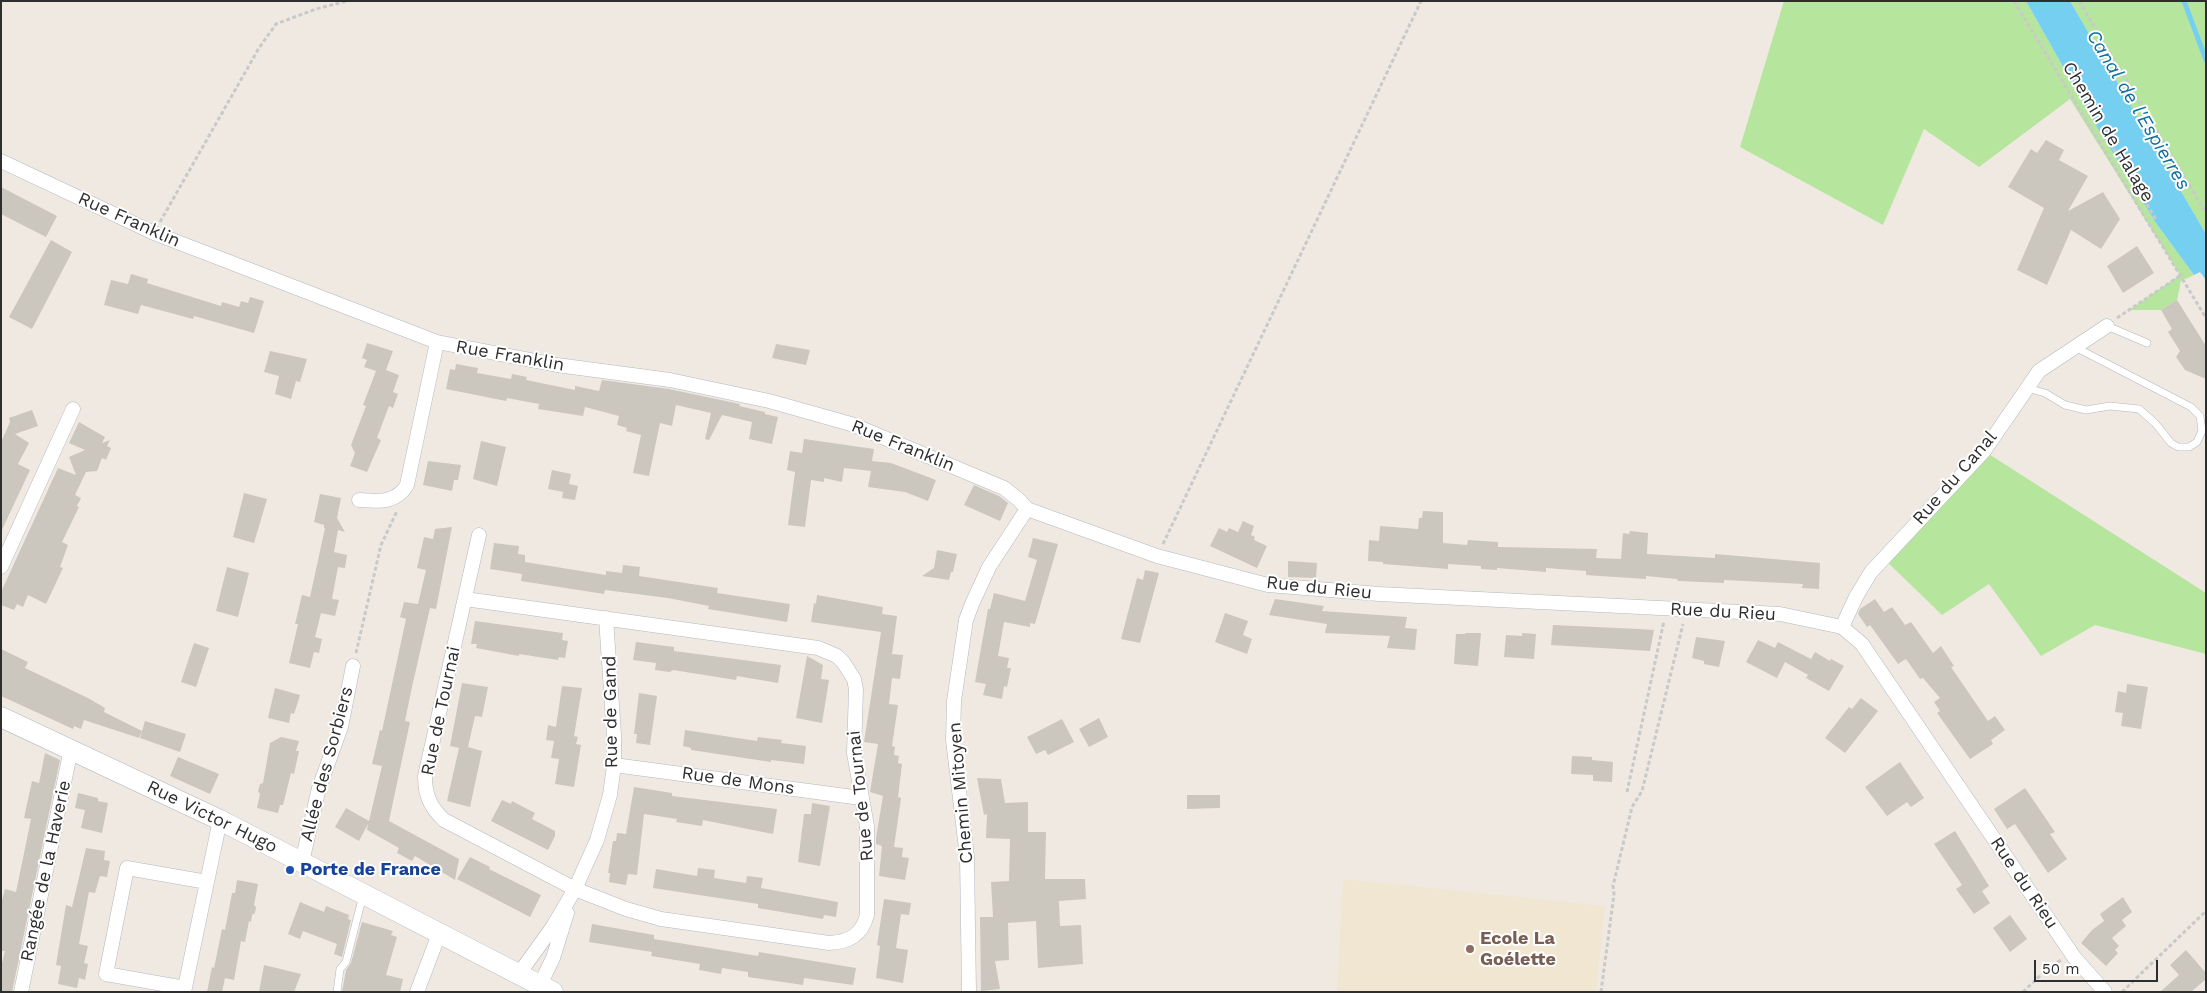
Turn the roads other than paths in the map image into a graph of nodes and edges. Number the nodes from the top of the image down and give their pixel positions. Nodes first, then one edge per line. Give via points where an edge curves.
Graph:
1 (1, 161) edge
2 (2106, 326) joint
3 (437, 342) junction
4 (2147, 343) dead end
5 (2074, 347) junction
6 (2026, 388) junction
7 (73, 409) dead end
8 (358, 500) dead end
9 (1027, 509) junction
10 (479, 535) dead end
11 (1, 567) edge
12 (465, 599) junction
13 (606, 618) junction
14 (1842, 627) junction
15 (353, 666) road end
16 (1, 717) edge
17 (71, 749) junction
18 (614, 765) junction
19 (861, 798) junction
20 (220, 820) junction
21 (302, 862) junction
22 (206, 882) junction
23 (575, 889) junction
24 (363, 895) junction
25 (440, 934) junction
26 (518, 974) junction
27 (546, 989) edge
28 (185, 990) edge
29 (21, 992) edge
30 (337, 992) edge
31 (417, 992) edge
32 (969, 992) edge
33 (2105, 992) edge

1 - 3 street, Rue Franklin via 154,233
2 - 4 lane
2 - 5 street, Rue du Canal
3 - 8 street via 407,485 392,499
3 - 9 street, Rue Franklin via 558,366 670,380 851,424 1004,488
5 - 6 street, Rue du Canal via 2039,371
5 - 6 lane via 2192,407 2200,416 2202,431 2197,442 2189,447 2178,447 2139,409 2110,406 2086,410 2065,405 2045,393
6 - 14 street, Rue du Canal via 1984,451 1871,572
7 - 11 street
9 - 14 street, Rue du Rieu via 1157,556 1268,585 1379,594 1780,614
9 - 32 street, Chemin Mitoyen via 989,567 972,604 966,620 954,701 953,740 967,857
10 - 12 street, Rue de Tournai
12 - 13 street, Rue de Tournai
12 - 23 street, Rue de Tournai via 426,776 425,789 429,801 444,820
13 - 18 street, Rue de Gand via 612,677
13 - 19 street, Rue de Tournai via 818,648 837,656 850,671 856,689 854,753
14 - 33 street, Rue du Rieu via 1862,644 2072,953
15 - 21 street, Allée des Sorbiers via 341,727 319,788
16 - 17 street, Rue Victor Hugo
17 - 20 street, Rue Victor Hugo
17 - 29 street, Rangée de la Haverie
18 - 19 street, Rue de Mons
18 - 23 street, Rue de Gand via 610,794 597,840
19 - 23 street, Rue de Tournai via 867,826 867,914 858,933 842,942 829,943 661,919
20 - 21 street, Rue Victor Hugo
20 - 22 street
21 - 24 street, Rue Victor Hugo
22 - 28 street
22 - 28 street via 126,868 106,974
23 - 26 street via 552,928
23 - 27 street
24 - 25 street, Rue Victor Hugo
24 - 30 lane via 346,962 340,969
25 - 26 street, Rue Victor Hugo
25 - 31 street
26 - 27 street, Rue Victor Hugo

